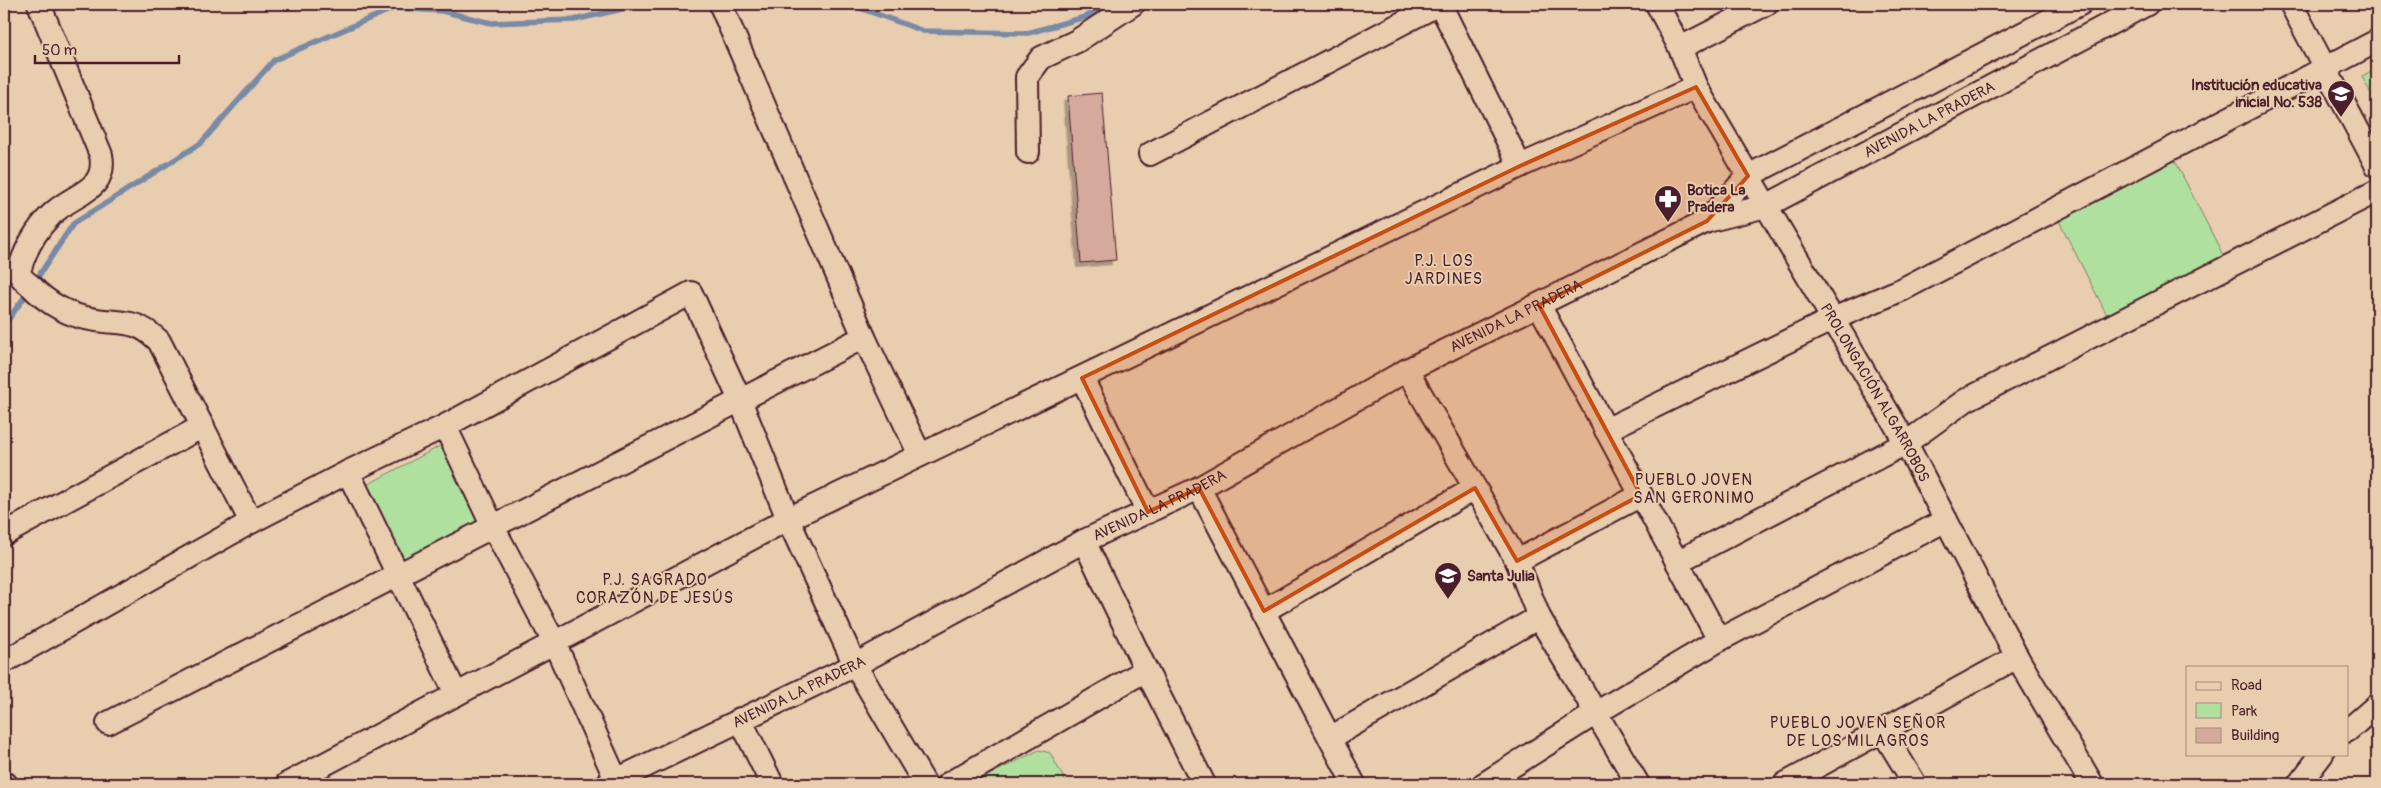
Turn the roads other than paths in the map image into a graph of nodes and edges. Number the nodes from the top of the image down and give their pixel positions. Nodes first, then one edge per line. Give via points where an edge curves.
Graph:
1 (40, 4) edge
2 (1440, 4) edge
3 (1657, 4) edge
4 (1766, 4) edge
5 (2080, 4) edge
6 (2147, 4) edge
7 (2291, 4) edge
8 (1123, 6) edge
9 (722, 8) dead end
10 (2377, 41) edge
11 (1680, 48) junction
12 (2324, 68) junction
13 (1696, 87) junction
14 (1028, 152) dead end
15 (1150, 154) dead end
16 (1520, 166) junction
17 (2377, 166) edge
18 (1748, 176) junction
19 (2377, 191) edge
20 (1766, 206) junction
21 (1707, 221) junction
22 (1539, 305) junction
23 (1833, 319) junction
24 (864, 337) junction
25 (1407, 370) junction
26 (1082, 378) junction
27 (740, 400) junction
28 (203, 426) junction
29 (445, 426) junction
30 (1606, 430) junction
31 (1906, 443) junction
32 (920, 455) junction
33 (348, 472) junction
34 (1200, 488) junction
35 (1475, 488) junction
36 (1640, 495) junction
37 (1148, 512) junction
38 (788, 518) junction
39 (1946, 520) junction
40 (251, 522) junction
41 (492, 527) junction
42 (4, 534) edge
43 (1084, 541) junction
44 (1517, 561) junction
45 (1677, 562) junction
46 (398, 575) junction
47 (1264, 611) junction
48 (1539, 617) junction
49 (1718, 640) junction
50 (554, 642) junction
51 (2017, 657) junction
52 (7, 660) dead end
53 (855, 665) junction
54 (1146, 670) junction
55 (456, 694) junction
56 (2377, 705) edge
57 (1596, 713) junction
58 (740, 719) junction
59 (108, 723) dead end
60 (2348, 730) edge
61 (1883, 732) junction
62 (1330, 738) junction
63 (2320, 756) edge
64 (614, 783) edge
65 (287, 784) edge
66 (772, 784) edge
67 (925, 784) edge
68 (948, 784) edge
69 (1204, 784) edge
70 (1354, 784) edge
71 (1484, 784) edge
72 (1638, 784) edge
73 (1785, 784) edge
74 (1914, 784) edge
75 (2092, 784) edge
76 (2298, 784) edge

1 - 28 street via 98,146 103,166 96,182 58,208 35,235 18,271 31,286 69,314 126,322 152,334 159,341
2 - 15 street
2 - 16 street
3 - 11 street, PROLONGACIÓN ALGARROBOS
4 - 11 street
5 - 18 street, AVENIDA LA PRADERA
6 - 20 street, AVENIDA LA PRADERA
7 - 12 street
8 - 14 street via 1077,41 1041,58 1027,77
9 - 24 street
10 - 12 street
11 - 13 street, PROLONGACIÓN ALGARROBOS
12 - 17 street
12 - 23 street via 1903,289
13 - 16 street
13 - 18 street, PROLONGACIÓN ALGARROBOS
16 - 26 street
18 - 20 street, PROLONGACIÓN ALGARROBOS
18 - 21 street, AVENIDA LA PRADERA
19 - 31 street via 1966,400
20 - 21 street, AVENIDA LA PRADERA
20 - 23 street, PROLONGACIÓN ALGARROBOS
21 - 22 street, AVENIDA LA PRADERA
22 - 25 street, AVENIDA LA PRADERA
22 - 30 street
23 - 30 street
23 - 31 street, PROLONGACIÓN ALGARROBOS
24 - 27 street
24 - 32 street
25 - 34 street, AVENIDA LA PRADERA
25 - 35 street
26 - 32 street
26 - 37 street
27 - 29 street via 691,293
27 - 38 street
27 - 41 street
28 - 40 street
28 - 42 street
29 - 33 street
29 - 41 street
30 - 36 street
31 - 39 street, PROLONGACIÓN ALGARROBOS
31 - 45 street
32 - 38 street
33 - 40 street
33 - 46 street
34 - 37 street, AVENIDA LA PRADERA
34 - 47 street
35 - 44 street
35 - 47 street
36 - 44 street
36 - 45 street
37 - 43 street, AVENIDA LA PRADERA
38 - 50 street
38 - 53 street
39 - 49 street
39 - 51 street, PROLONGACIÓN ALGARROBOS
40 - 52 street
41 - 46 street
41 - 50 street
43 - 53 street, AVENIDA LA PRADERA
43 - 54 street
44 - 48 street
45 - 49 street
46 - 55 street
46 - 59 street
47 - 62 street
48 - 57 street
48 - 62 street
49 - 57 street
50 - 55 street
50 - 64 street
51 - 61 street
51 - 75 street, PROLONGACIÓN ALGARROBOS
53 - 58 street, AVENIDA LA PRADERA
53 - 67 street
54 - 68 street
54 - 69 street
55 - 65 street
56 - 60 street
57 - 71 street
57 - 72 street
58 - 64 street, AVENIDA LA PRADERA
58 - 66 street
61 - 73 street
61 - 74 street
62 - 70 street
63 - 76 street

